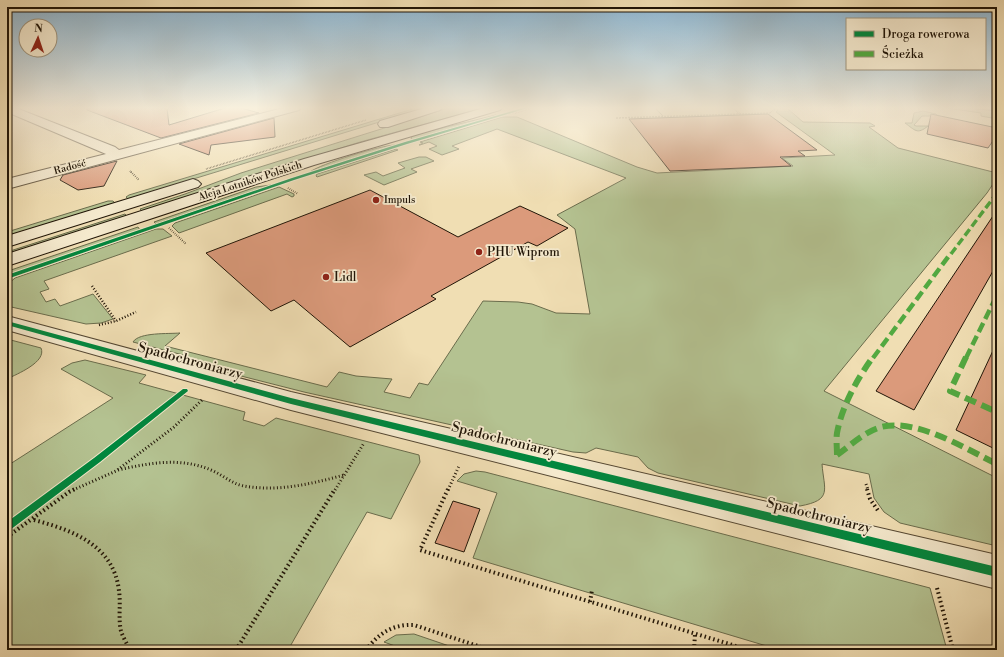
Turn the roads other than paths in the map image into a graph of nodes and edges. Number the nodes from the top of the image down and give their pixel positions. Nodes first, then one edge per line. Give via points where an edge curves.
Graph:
1 (82, 139) edge
2 (178, 139) edge
3 (388, 139) edge
4 (116, 155) junction
5 (204, 180) dead end
6 (7, 184) edge
7 (7, 242) edge
8 (7, 260) edge
9 (7, 323) edge
10 (997, 572) edge

1 - 4 street
2 - 4 street, Radość
3 - 8 street, Aleja Lotników Polskich via 324,157
4 - 6 street, Radość
5 - 7 street, Aleja Lotników Polskich
9 - 10 street, Spadochroniarzy via 292,401

